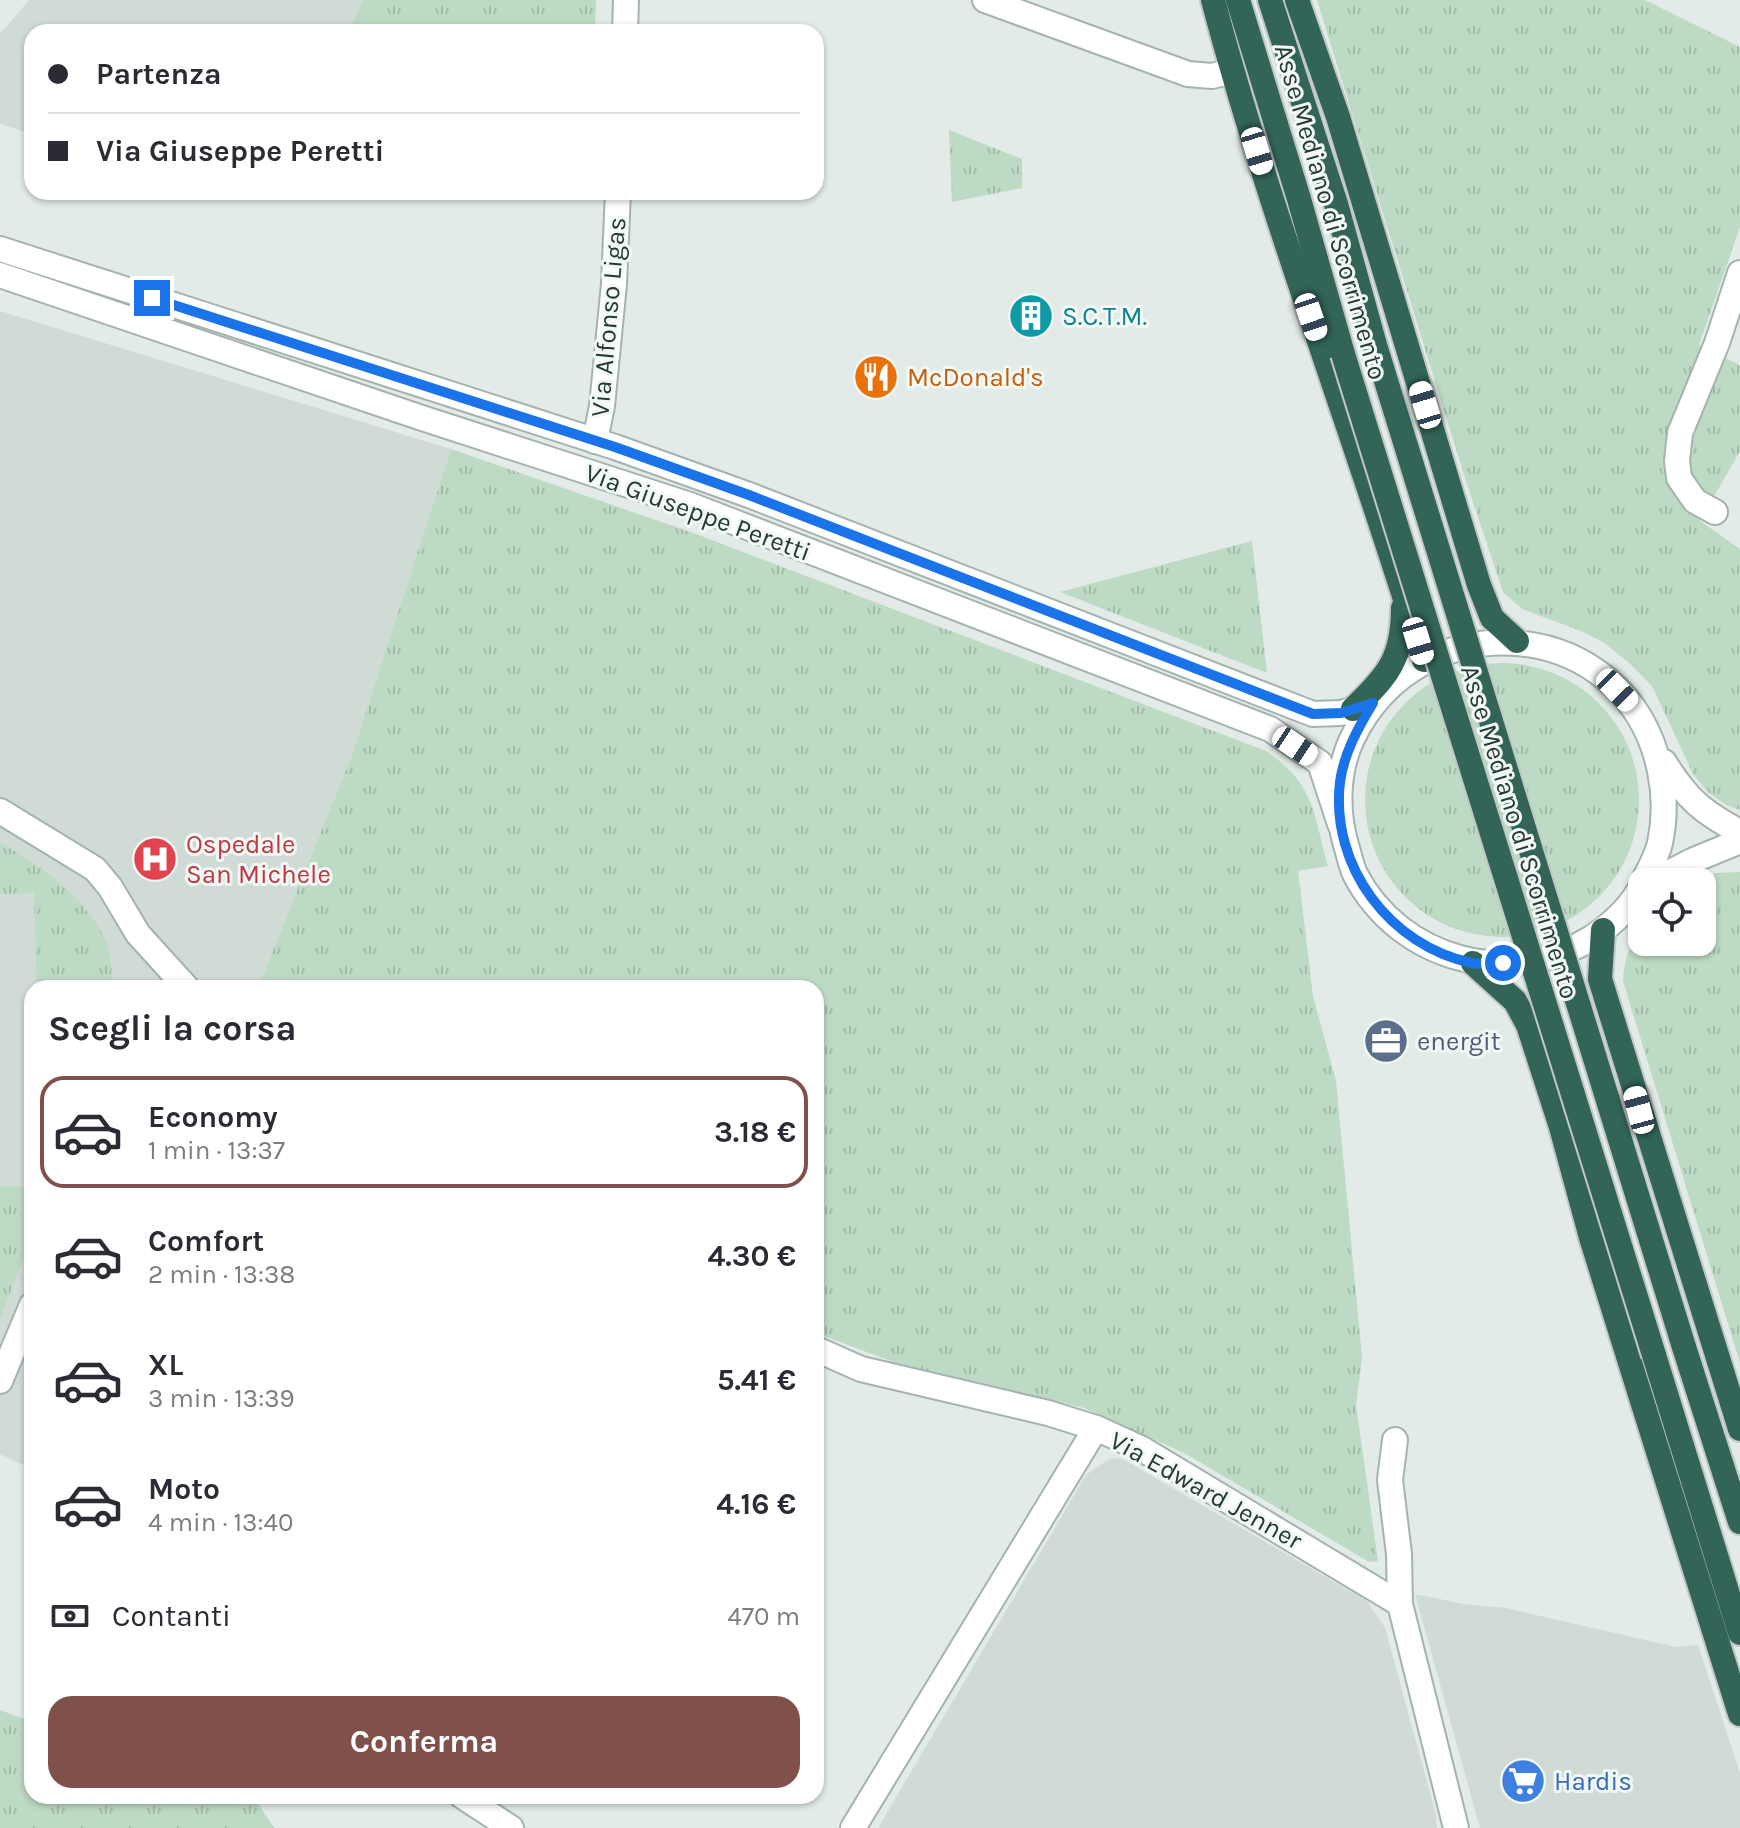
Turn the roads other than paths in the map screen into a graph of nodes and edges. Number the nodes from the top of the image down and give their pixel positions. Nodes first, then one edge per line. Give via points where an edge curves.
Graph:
1 (626, 0) edge
2 (985, 0) edge
3 (1213, 0) edge
4 (1238, 0) edge
5 (1270, 0) edge
6 (1297, 0) edge
7 (625, 24) edge
8 (1232, 71) junction
9 (618, 200) edge
10 (0, 249) edge
11 (1740, 273) edge
12 (0, 275) edge
13 (595, 441) junction
14 (1715, 512) dead end
15 (1403, 593) junction
16 (1517, 641) junction
17 (1424, 660) junction
18 (1363, 706) junction
19 (1655, 747) junction
20 (0, 811) edge
21 (1340, 824) junction
22 (1740, 832) edge
23 (1740, 841) edge
24 (1651, 868) edge
25 (1678, 868) edge
26 (1628, 905) edge
27 (1603, 930) junction
28 (1473, 963) junction
29 (169, 980) edge
30 (1639, 1110) junction
31 (1561, 1127) junction
32 (24, 1324) edge
33 (824, 1353) edge
34 (0, 1381) edge
35 (1096, 1428) junction
36 (1740, 1429) edge
37 (1395, 1440) dead end
38 (1740, 1522) edge
39 (1400, 1604) junction
40 (1740, 1633) edge
41 (1740, 1714) edge
42 (474, 1804) edge
43 (511, 1828) edge
44 (853, 1828) edge
45 (1456, 1828) edge

1 - 7 street
2 - 8 street via 1188,74
3 - 8 highway
4 - 40 highway, Asse Mediano di Scorrimento, bridge
5 - 38 highway, Asse Mediano di Scorrimento, bridge
6 - 16 highway via 1338,117 1479,585 1492,618
8 - 15 highway
9 - 13 street, Via Alfonso Ligas via 614,284
10 - 13 street, Via Giuseppe Peretti
11 - 14 street via 1680,433 1677,461 1679,478 1695,501
12 - 21 street, Via Giuseppe Peretti via 690,505 1270,729 1320,763
13 - 18 street, Via Giuseppe Peretti via 749,495 1313,714
15 - 17 highway
15 - 18 highway via 1397,654
16 - 17 street via 1469,644
16 - 19 street via 1561,651 1601,674 1633,706
17 - 18 street
18 - 21 street via 1340,781
19 - 22 street via 1683,793
19 - 24 street via 1665,795 1660,844
20 - 29 street via 95,869
21 - 28 street, Via Giuseppe Peretti via 1355,873 1384,915 1425,946
23 - 25 street
26 - 27 street
27 - 28 street via 1572,950 1532,962
27 - 30 highway via 1600,979
28 - 31 highway via 1515,1001 1528,1025
30 - 31 highway via 1607,1092 1589,1092 1576,1100
30 - 36 highway
31 - 41 highway
32 - 34 street
33 - 35 street, Via Edward Jenner via 861,1369
35 - 39 street, Via Edward Jenner via 1142,1449
35 - 44 street
37 - 39 street via 1390,1480
39 - 45 street
42 - 43 street

